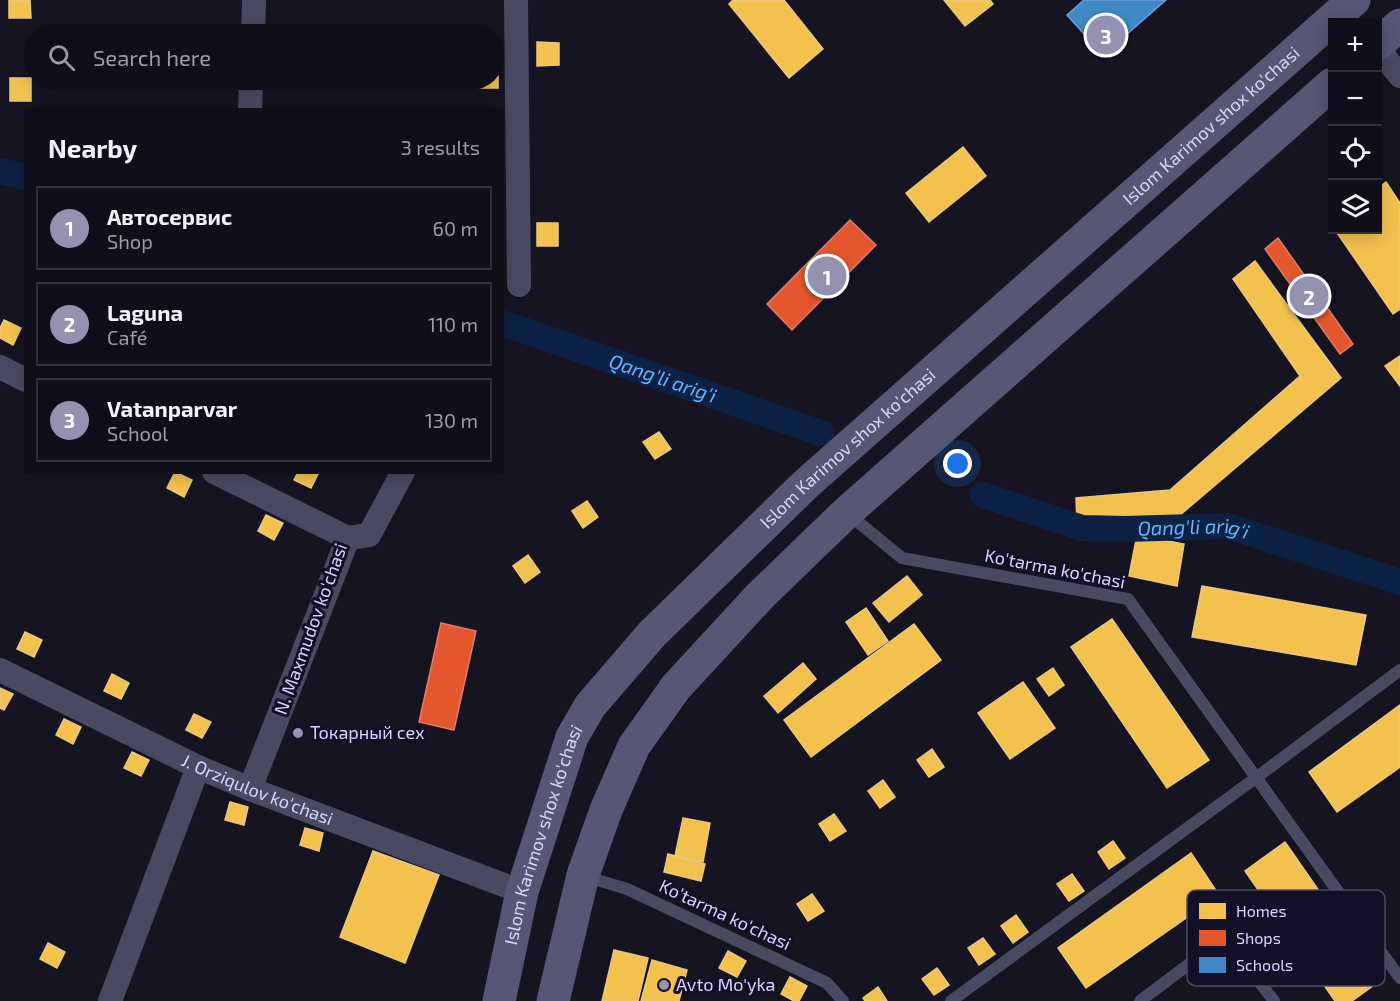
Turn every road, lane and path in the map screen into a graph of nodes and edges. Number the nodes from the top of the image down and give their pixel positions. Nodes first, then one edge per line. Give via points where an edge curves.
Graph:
1 (254, 0) edge
2 (516, 0) edge
3 (1354, 0) edge
4 (253, 24) edge
5 (1400, 25) edge
6 (1382, 41) edge
7 (1382, 55) edge
8 (1400, 76) edge
9 (1328, 88) edge
10 (250, 90) edge
11 (249, 108) edge
12 (1071, 250) junction
13 (519, 285) dead end
14 (1099, 289) junction
15 (0, 368) edge
16 (24, 379) edge
17 (218, 474) edge
18 (402, 474) edge
19 (847, 512) junction
20 (348, 538) junction
21 (0, 670) edge
22 (1400, 670) edge
23 (198, 767) junction
24 (1257, 777) junction
25 (250, 789) junction
26 (583, 875) junction
27 (1337, 890) edge
28 (522, 892) junction
29 (1385, 957) edge
30 (1187, 966) edge
31 (1400, 978) edge
32 (1263, 986) edge
33 (110, 1001) edge
34 (499, 1001) edge
35 (554, 1001) edge
36 (843, 1001) edge
37 (951, 1001) edge
38 (1140, 1001) edge
39 (1274, 1001) edge

1 - 4 street
2 - 13 street
3 - 12 main road, Islom Karimov shox ko'chasi
5 - 6 main road
7 - 8 street
9 - 14 main road
10 - 11 street
12 - 14 main road via 1057,266 1061,286 1079,297
12 - 28 main road, Islom Karimov shox ko'chasi via 806,484 652,634 590,706 572,737
14 - 19 main road
15 - 16 street
17 - 20 street, N. Maxmudov ko'chasi
18 - 20 street via 369,534
19 - 24 lane, Ko'tarma ko'chasi via 902,558 1128,600
19 - 26 main road via 760,596 676,687 634,746
20 - 25 street, N. Maxmudov ko'chasi
21 - 23 street, J. Orziqulov ko'chasi
22 - 24 lane
23 - 25 street, J. Orziqulov ko'chasi
23 - 33 street
24 - 27 lane, Ko'tarma ko'chasi
24 - 37 lane
25 - 28 street, J. Orziqulov ko'chasi
26 - 35 main road
26 - 36 lane, Ko'tarma ko'chasi via 627,889 827,983
28 - 34 main road, Islom Karimov shox ko'chasi
29 - 31 lane, Ko'tarma ko'chasi
30 - 38 lane
32 - 39 lane

